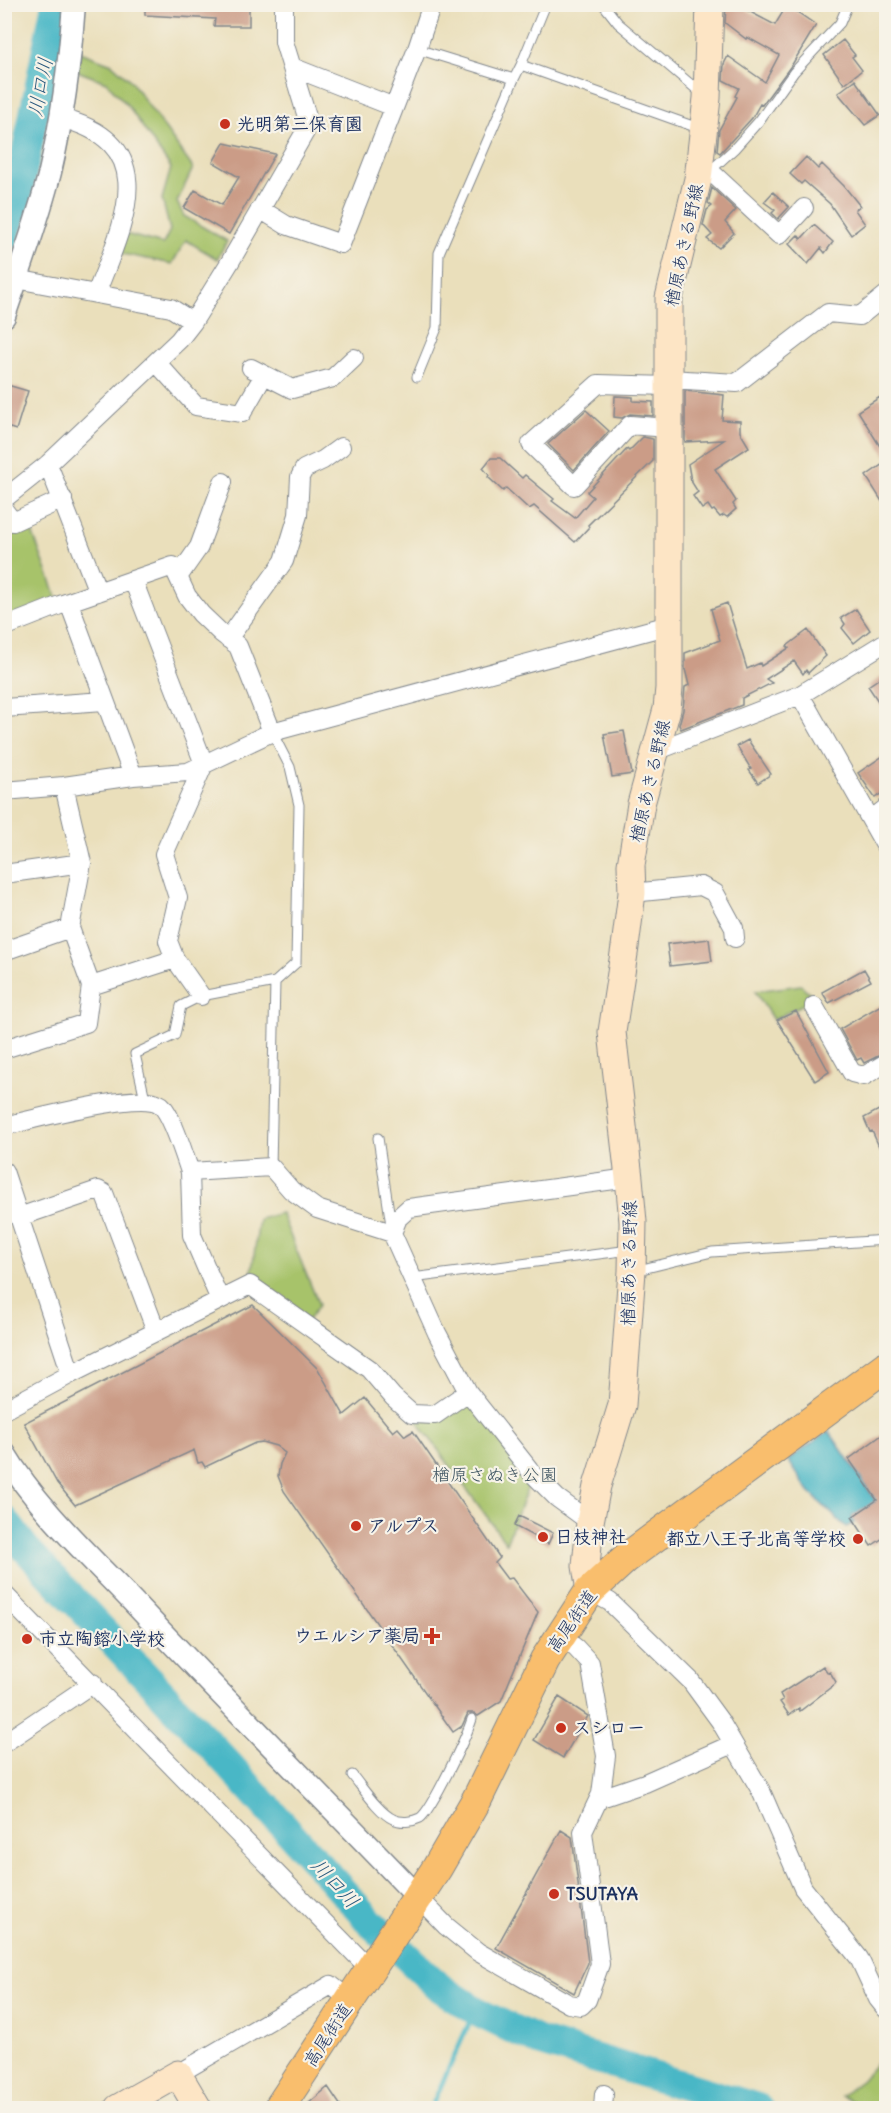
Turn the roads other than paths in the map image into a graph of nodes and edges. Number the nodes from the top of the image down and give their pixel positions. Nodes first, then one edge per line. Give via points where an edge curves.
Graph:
1 (74, 4) edge
2 (284, 4) edge
3 (432, 4) edge
4 (546, 4) edge
5 (603, 4) edge
6 (710, 4) edge
7 (848, 4) edge
8 (417, 49) junction
9 (521, 65) junction
10 (292, 67) junction
11 (514, 79) junction
12 (706, 99) junction
13 (394, 107) junction
14 (60, 118) junction
15 (704, 130) junction
16 (704, 175) junction
17 (804, 208) dead end
18 (260, 209) junction
19 (16, 279) junction
20 (96, 294) junction
21 (886, 295) edge
22 (4, 316) edge
23 (193, 322) junction
24 (354, 358) dead end
25 (156, 362) junction
26 (417, 377) dead end
27 (669, 382) junction
28 (668, 428) junction
29 (341, 447) dead end
30 (48, 464) junction
31 (223, 482) dead end
32 (4, 499) edge
33 (63, 499) junction
34 (4, 510) edge
35 (178, 577) junction
36 (133, 580) junction
37 (98, 592) junction
38 (69, 603) junction
39 (669, 626) junction
40 (4, 627) edge
41 (228, 639) junction
42 (886, 642) edge
43 (800, 695) junction
44 (104, 701) junction
45 (4, 708) edge
46 (272, 732) junction
47 (656, 751) junction
48 (204, 764) junction
49 (133, 776) junction
50 (64, 786) junction
51 (4, 791) edge
52 (886, 808) edge
53 (871, 820) junction
54 (886, 847) edge
55 (82, 863) junction
56 (4, 874) edge
57 (632, 892) junction
58 (70, 928) junction
59 (735, 938) dead end
60 (4, 951) edge
61 (175, 959) junction
62 (274, 982) junction
63 (91, 986) junction
64 (201, 996) junction
65 (814, 1006) dead end
66 (4, 1049) edge
67 (886, 1063) edge
68 (145, 1100) junction
69 (4, 1126) edge
70 (378, 1138) dead end
71 (271, 1167) junction
72 (4, 1171) edge
73 (190, 1172) junction
74 (629, 1178) junction
75 (20, 1217) junction
76 (392, 1233) junction
77 (886, 1240) edge
78 (632, 1260) junction
79 (411, 1278) junction
80 (220, 1300) junction
81 (156, 1331) junction
82 (886, 1366) edge
83 (71, 1374) junction
84 (468, 1392) junction
85 (4, 1410) edge
86 (4, 1453) edge
87 (590, 1522) junction
88 (590, 1591) junction
89 (4, 1594) edge
90 (560, 1636) junction
91 (93, 1683) junction
92 (472, 1719) dead end
93 (4, 1743) edge
94 (733, 1744) junction
95 (352, 1775) dead end
96 (601, 1794) junction
97 (413, 1905) junction
98 (368, 1960) junction
99 (350, 2000) junction
100 (886, 2009) edge
101 (178, 2074) junction
102 (118, 2109) edge
103 (198, 2109) edge
104 (279, 2109) edge

1 - 14 street
2 - 10 street via 284,42
3 - 8 street
4 - 9 lane
5 - 12 lane via 618,23
6 - 12 main road, 楢原あきる野線
7 - 16 lane via 840,23 794,72 759,121
8 - 11 lane
8 - 13 street
9 - 11 lane
9 - 15 lane
10 - 13 street
10 - 18 street via 308,120 305,132
11 - 26 lane via 439,253 437,328
12 - 15 main road, 楢原あきる野線
13 - 18 street via 340,244 286,225
14 - 19 street via 49,175
14 - 20 street via 93,129 121,158 128,175 126,210
15 - 16 main road, 楢原あきる野線
16 - 17 street via 778,235
16 - 27 main road, 楢原あきる野線 via 669,298
18 - 23 street
19 - 20 street
19 - 22 street
20 - 23 street via 171,308
21 - 27 street via 860,316 828,313 736,383
23 - 25 street
24 - 25 street via 333,378 292,389 258,371 242,413 196,406
25 - 30 street
27 - 28 main road, 楢原あきる野線
27 - 28 street via 598,384 531,444 574,486 630,425
28 - 39 main road, 楢原あきる野線
29 - 41 street via 304,469 298,515 284,561
30 - 32 street
30 - 33 street
31 - 35 street via 199,547
33 - 34 street via 13,522
33 - 37 street
35 - 36 street via 173,566
35 - 41 street via 201,614
36 - 37 street
36 - 48 street
37 - 38 street
38 - 40 street
38 - 44 street
39 - 46 street
39 - 47 main road, 楢原あきる野線 via 667,709
41 - 46 street via 238,646
42 - 43 street
43 - 47 street
43 - 53 street
44 - 45 street
44 - 49 street
46 - 48 street
46 - 62 lane via 290,767 299,805 296,963
47 - 57 main road, 楢原あきる野線 via 641,804 631,866
48 - 49 street via 188,772
48 - 61 street via 164,854 178,898 168,941
49 - 50 street
50 - 51 street
50 - 55 street
52 - 53 street
53 - 54 street
55 - 56 street
55 - 58 street
57 - 59 street via 701,886 715,893 734,928
57 - 74 main road, 楢原あきる野線 via 612,1032
58 - 60 street
58 - 63 street
61 - 63 street
61 - 64 street
62 - 64 lane
62 - 71 lane
63 - 66 street via 86,1023
64 - 68 lane via 181,1006 175,1035 135,1054
65 - 67 street via 852,1073 864,1076
68 - 69 street via 118,1101
68 - 73 street via 160,1104 168,1116
70 - 76 lane
71 - 73 street
71 - 76 street via 291,1190 317,1209
72 - 75 street
73 - 80 street via 192,1235
74 - 76 street via 409,1208 398,1218
74 - 78 main road, 楢原あきる野線
75 - 81 street via 98,1190 104,1193
75 - 83 street
76 - 79 street
77 - 78 lane
78 - 79 lane
78 - 87 main road, 楢原あきる野線 via 622,1405 597,1485
79 - 84 street
80 - 81 street
80 - 84 street via 250,1285 369,1369 412,1414 435,1415
81 - 83 street
82 - 88 main road, 高尾街道 via 626,1559
83 - 85 street
84 - 87 street via 533,1474 556,1498
86 - 97 street via 47,1511
87 - 88 main road, 楢原あきる野線 via 586,1566
88 - 90 main road, 高尾街道
88 - 94 street via 610,1602 690,1680
89 - 91 street
90 - 96 street via 590,1664 606,1756
90 - 97 main road, 高尾街道 via 473,1807
91 - 93 street
91 - 98 street
92 - 95 lane via 432,1802 420,1818 394,1820 386,1815
94 - 96 street via 645,1783 607,1796
94 - 100 street via 761,1791 803,1888 859,1958
96 - 97 street via 583,1832 599,1968 583,2013 478,1952
97 - 98 main road, 高尾街道
98 - 99 main road, 高尾街道
99 - 101 street via 331,1985
99 - 104 main road, 高尾街道
101 - 102 main road
101 - 103 main road

